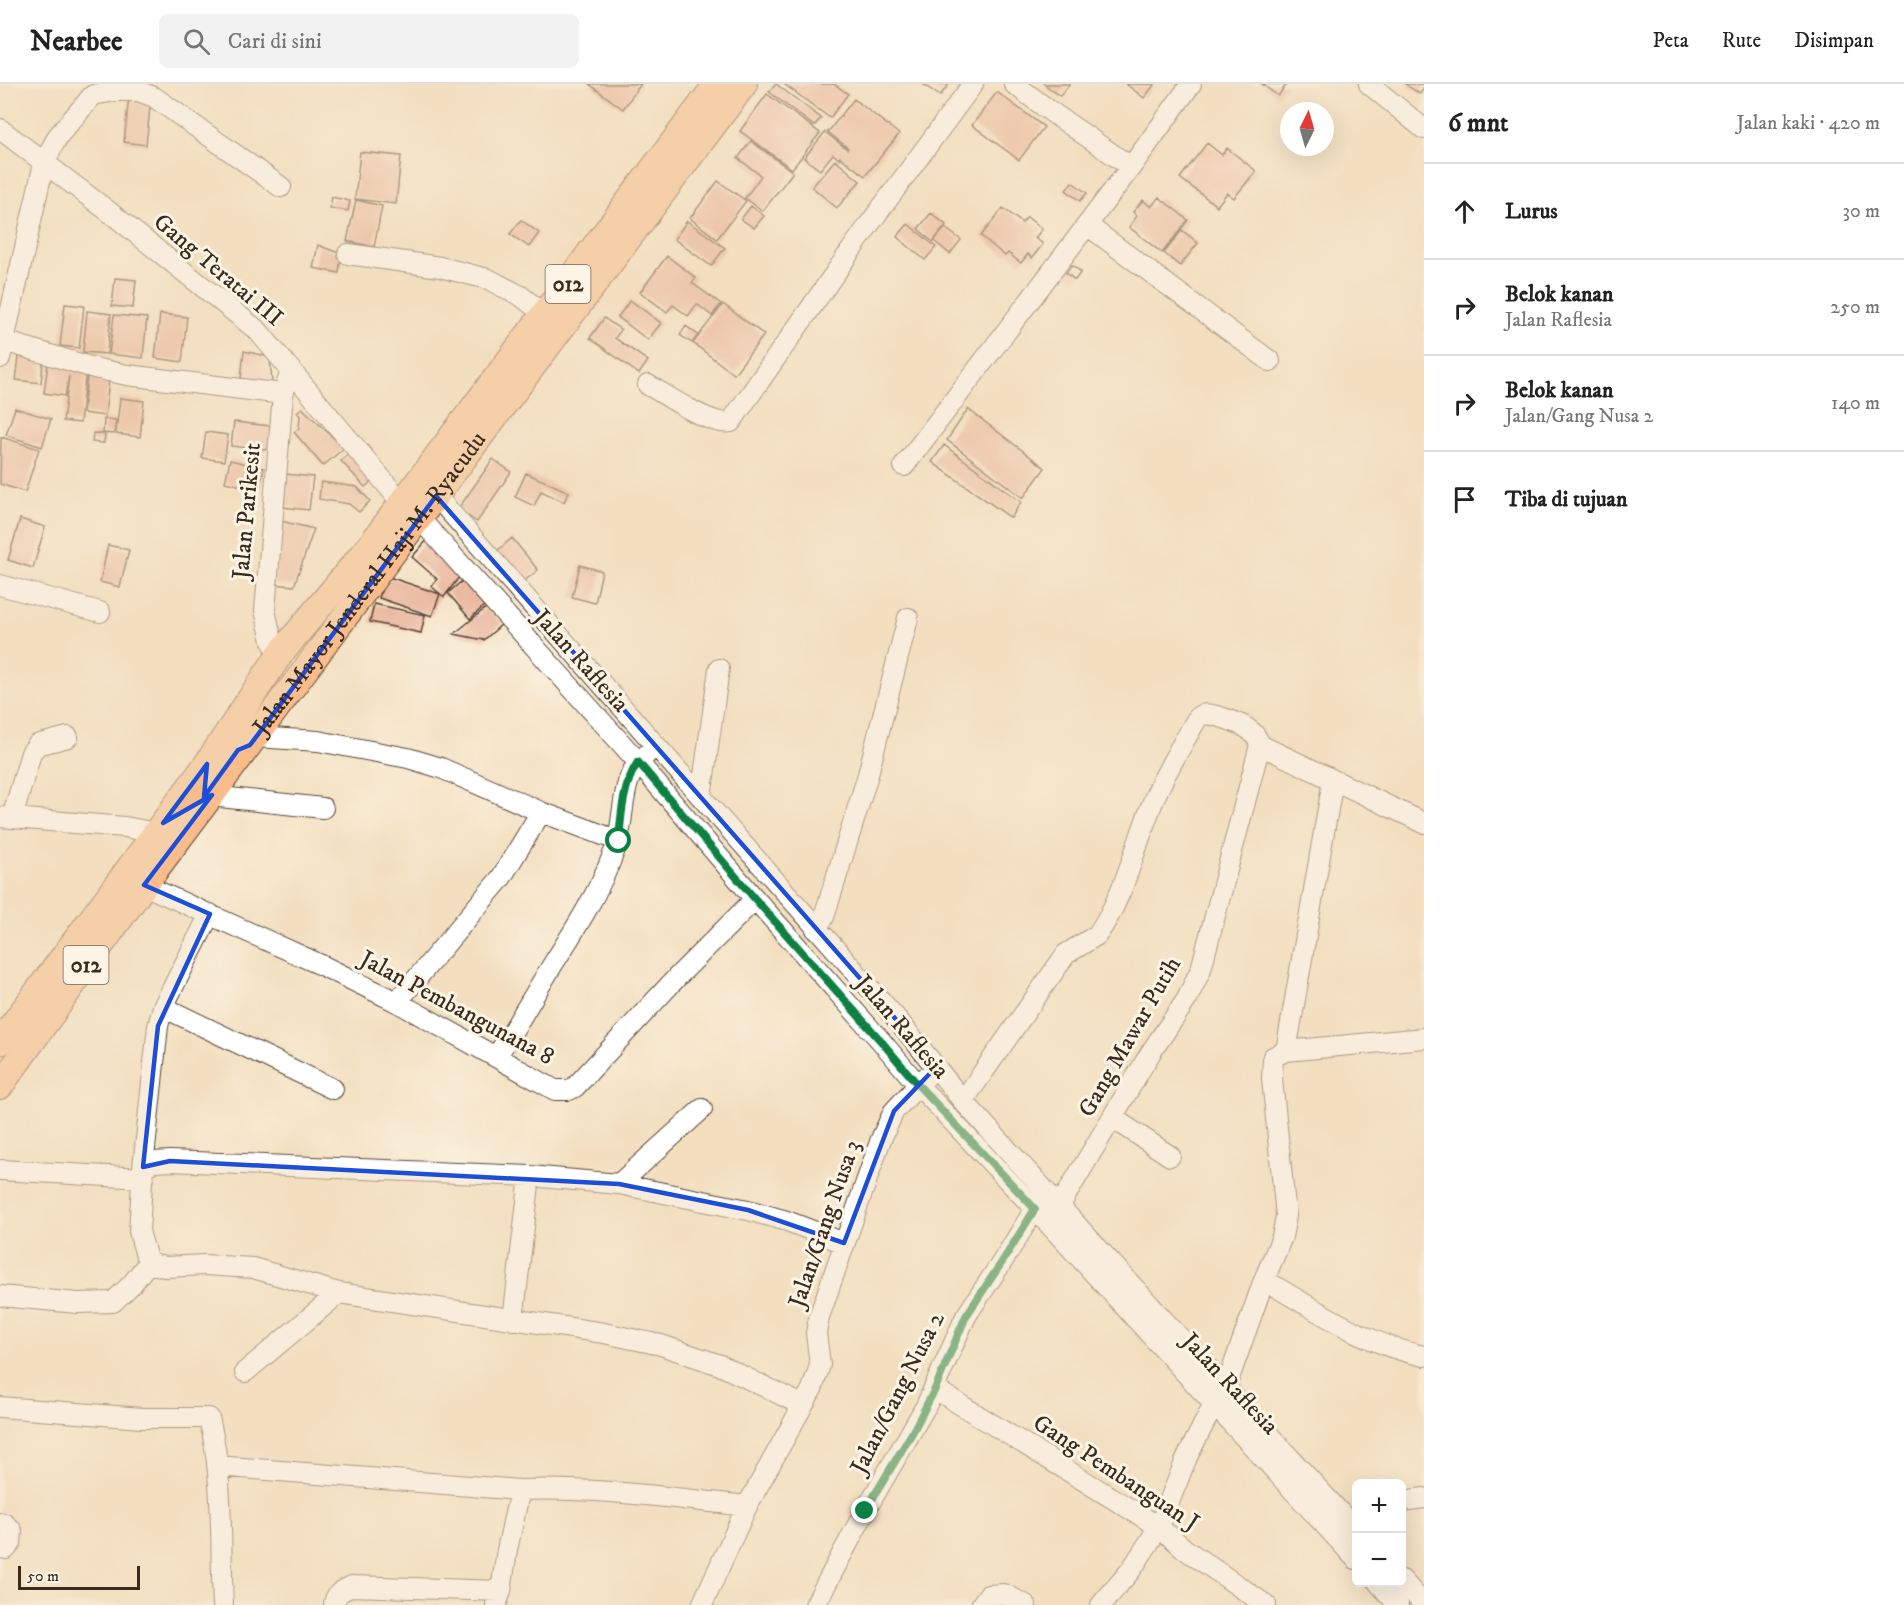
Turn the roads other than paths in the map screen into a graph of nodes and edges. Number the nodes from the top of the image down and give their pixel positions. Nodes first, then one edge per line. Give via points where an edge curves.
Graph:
1 (717, 84) edge
2 (744, 84) edge
3 (973, 84) edge
4 (1014, 84) edge
5 (1191, 84) edge
6 (1370, 84) edge
7 (0, 129) edge
8 (1424, 129) edge
9 (48, 153) junction
10 (1131, 167) junction
11 (280, 187) dead end
12 (1087, 225) junction
13 (348, 254) dead end
14 (545, 315) junction
15 (2, 350) edge
16 (1270, 361) dead end
17 (291, 371) junction
18 (648, 385) dead end
19 (283, 394) junction
20 (904, 466) dead end
21 (419, 502) junction
22 (0, 585) edge
23 (100, 612) dead end
24 (908, 618) dead end
25 (280, 654) junction
26 (719, 669) dead end
27 (68, 736) dead end
28 (252, 741) junction
29 (1260, 745) junction
30 (648, 754) junction
31 (207, 764) junction
32 (1333, 780) junction
33 (211, 796) junction
34 (701, 797) junction
35 (323, 808) dead end
36 (541, 812) junction
37 (6, 818) edge
38 (1424, 823) edge
39 (164, 834) junction
40 (619, 841) junction
41 (144, 885) junction
42 (755, 899) junction
43 (210, 914) junction
44 (816, 929) junction
45 (397, 1002) junction
46 (164, 1007) junction
47 (1424, 1038) edge
48 (0, 1042) edge
49 (1286, 1051) junction
50 (496, 1057) junction
51 (927, 1076) junction
52 (0, 1086) edge
53 (333, 1089) dead end
54 (963, 1101) junction
55 (702, 1109) dead end
56 (1113, 1118) junction
57 (1170, 1156) dead end
58 (0, 1170) edge
59 (143, 1172) junction
60 (530, 1176) junction
61 (1018, 1176) junction
62 (619, 1184) junction
63 (1059, 1207) junction
64 (1035, 1209) junction
65 (844, 1243) junction
66 (148, 1263) junction
67 (1264, 1280) junction
68 (339, 1293) junction
69 (0, 1296) edge
70 (513, 1320) junction
71 (1424, 1356) edge
72 (245, 1372) dead end
73 (935, 1389) junction
74 (1220, 1396) junction
75 (802, 1405) junction
76 (0, 1407) edge
77 (217, 1467) junction
78 (520, 1490) junction
79 (1424, 1498) edge
80 (1406, 1500) edge
81 (747, 1506) junction
82 (1336, 1515) edge
83 (0, 1523) edge
84 (1159, 1527) junction
85 (1352, 1527) edge
86 (0, 1548) edge
87 (1352, 1550) edge
88 (1406, 1585) edge
89 (1382, 1587) edge
90 (498, 1598) edge
91 (1258, 1602) edge
92 (223, 1605) edge
93 (334, 1605) edge
94 (702, 1605) edge
95 (815, 1605) edge
96 (981, 1605) edge
97 (1026, 1605) edge
98 (1101, 1605) edge
99 (1398, 1605) edge
100 (1424, 1605) edge

1 - 14 main road, Jalan Mayor Jenderal Haji M. Ryacudu / 012
2 - 21 main road, Jalan Mayor Jenderal Haji M. Ryacudu
3 - 18 street via 731,422 712,420
4 - 10 street
5 - 10 street
6 - 8 street
7 - 9 street, Gang Teratai III
9 - 11 street via 93,95 138,91 154,97
9 - 15 street
9 - 17 street, Gang Teratai III via 112,214 258,331
10 - 12 street
12 - 16 street
12 - 20 street
13 - 14 street via 440,267 488,279 521,296
14 - 21 main road, Jalan Mayor Jenderal Haji M. Ryacudu / 012
15 - 19 street via 127,375
17 - 19 street, Jalan Parikesit
17 - 21 street, Gang Teratai III
19 - 25 street, Jalan Parikesit via 265,610 272,641
21 - 25 main road, Jalan Mayor Jenderal Haji M. Ryacudu via 372,543
21 - 28 main road, Jalan Mayor Jenderal Haji M. Ryacudu
21 - 30 street, Jalan Raflesia
21 - 30 street, Jalan Raflesia
22 - 23 street
24 - 44 street via 861,799 824,917
25 - 31 main road, Jalan Mayor Jenderal Haji M. Ryacudu
26 - 34 street
27 - 37 street via 37,745
28 - 31 main road via 238,750 217,777 209,775
28 - 33 main road, Jalan Mayor Jenderal Haji M. Ryacudu
28 - 36 street via 318,741 408,758 441,768
29 - 32 street
29 - 54 street via 1248,729 1225,719 1200,715 1153,801 1115,903 1100,930 1066,954
29 - 56 street, Gang Mawar Putih via 1201,969 1187,999
30 - 34 street, Jalan Raflesia
30 - 40 street via 631,772
30 - 42 street, Jalan Raflesia
31 - 39 main road, Jalan Mayor Jenderal Haji M. Ryacudu
32 - 38 street
32 - 49 street
33 - 35 street
33 - 39 main road, Jalan Mayor Jenderal Haji M. Ryacudu
34 - 44 street, Jalan Raflesia
36 - 40 street
36 - 45 street via 501,878
37 - 39 street
39 - 41 main road, Jalan Mayor Jenderal Haji M. Ryacudu / 012
39 - 48 main road, Jalan Mayor Jenderal Haji M. Ryacudu / 012
40 - 50 street via 588,908
41 - 43 street, Jalan Pembangunana 8
41 - 52 main road, Jalan Mayor Jenderal Haji M. Ryacudu / 012
42 - 50 street, Jalan Pembangunana 8 via 574,1087 555,1090
42 - 51 street, Jalan Raflesia via 874,1032
43 - 45 street, Jalan Pembangunana 8
43 - 46 street
44 - 51 street, Jalan Raflesia
45 - 50 street, Jalan Pembangunana 8
46 - 53 street
46 - 59 street
47 - 49 street
49 - 67 street via 1273,1057 1272,1065 1286,1216 1282,1237
51 - 54 street, Jalan Raflesia
51 - 61 street, Jalan Raflesia
51 - 65 street, Jalan/Gang Nusa 3 via 894,1112
54 - 61 street, Jalan Raflesia
55 - 62 street
56 - 57 street
56 - 63 street, Gang Mawar Putih
58 - 59 street
59 - 60 street via 154,1162 171,1161
59 - 66 street via 139,1231
60 - 62 street
60 - 70 street
61 - 63 street, Jalan Raflesia
61 - 64 street, Jalan Raflesia
62 - 65 street via 748,1210
63 - 74 street, Jalan Raflesia
64 - 73 street, Jalan/Gang Nusa 2 via 966,1316
64 - 74 street, Jalan Raflesia
65 - 75 street, Jalan/Gang Nusa 3 via 816,1333 818,1374
66 - 68 street via 165,1267 253,1268
66 - 69 street via 113,1302
67 - 71 street via 1378,1343
67 - 74 street
68 - 70 street
68 - 72 street
70 - 75 street via 661,1345 720,1365
73 - 84 street, Gang Pembanguan J
73 - 95 street, Jalan/Gang Nusa 2
74 - 82 street, Jalan Raflesia
74 - 84 street via 1187,1457
75 - 81 street, Jalan/Gang Nusa 3
76 - 77 street via 141,1418 209,1418
77 - 78 street
77 - 92 street
78 - 81 street via 615,1492
78 - 90 street
79 - 80 street
81 - 94 street, Jalan/Gang Nusa 3
82 - 85 street, Jalan Raflesia
82 - 87 street, Jalan Raflesia
83 - 86 street via 12,1531 11,1543 6,1549
84 - 91 street, Gang Pembanguan J
84 - 98 street via 1131,1570
88 - 100 street
89 - 99 street
90 - 93 street via 352,1586 338,1593
96 - 97 street via 988,1595 1004,1594

